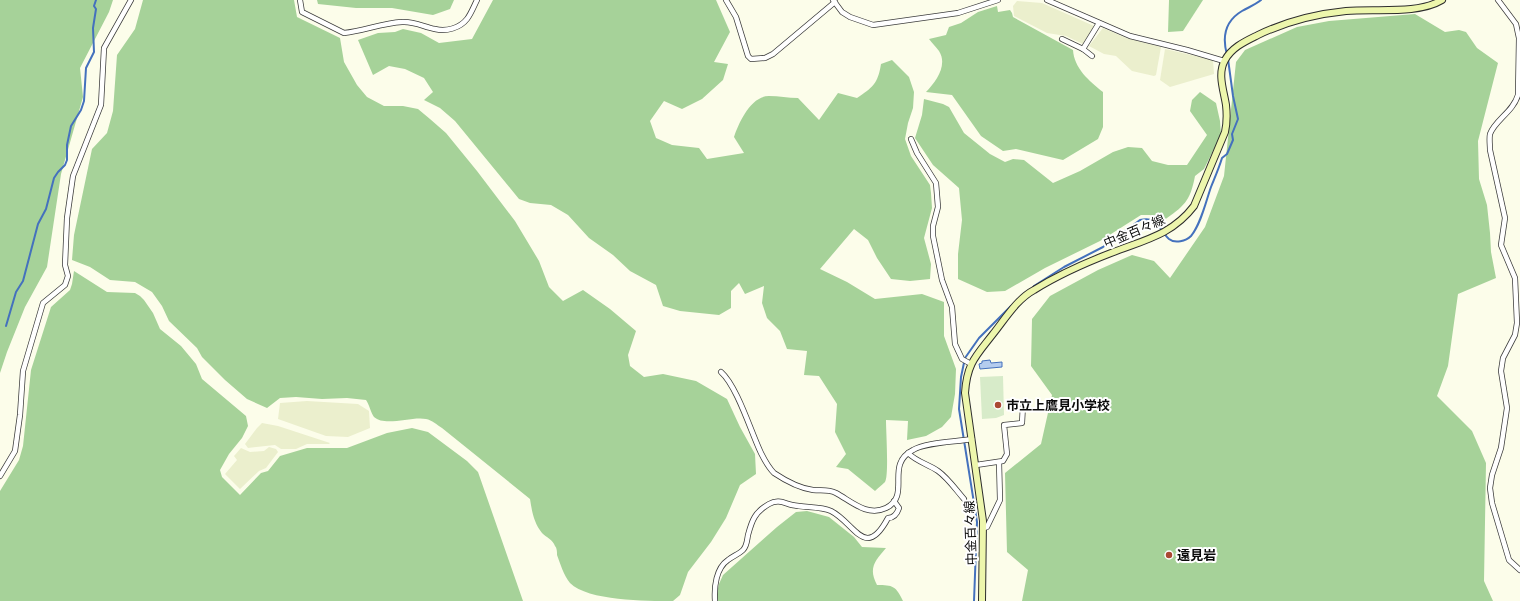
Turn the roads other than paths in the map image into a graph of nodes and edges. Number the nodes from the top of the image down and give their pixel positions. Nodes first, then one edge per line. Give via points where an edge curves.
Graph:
1 (131, 0) edge
2 (300, 0) edge
3 (477, 0) edge
4 (726, 0) edge
5 (998, 0) edge
6 (1047, 0) edge
7 (1442, 0) edge
8 (1498, 0) edge
9 (834, 1) edge
10 (1099, 24) junction
11 (1518, 24) edge
12 (1062, 39) dead end
13 (1083, 49) junction
14 (1092, 56) dead end
15 (1224, 61) junction
16 (911, 139) dead end
17 (970, 363) junction
18 (721, 372) dead end
19 (1023, 405) dead end
20 (971, 439) junction
21 (908, 453) junction
22 (999, 462) junction
23 (976, 465) junction
24 (0, 476) edge
25 (964, 499) dead end
26 (894, 501) junction
27 (984, 528) junction
28 (1520, 570) edge
29 (715, 601) edge
30 (982, 601) edge

1 - 24 street via 104,48 101,105 73,176 66,230 65,265 68,276 65,285 43,303 23,371 15,452
2 - 3 street via 302,12 344,33 376,25 405,22 435,29 452,29 466,20
4 - 9 street via 736,17 751,59 765,58 773,54
5 - 9 street via 958,13 873,26 842,12
6 - 10 street
7 - 15 main road via 1422,8 1345,11 1304,18 1272,28 1243,43
8 - 11 street
10 - 13 street
10 - 15 street via 1130,36
11 - 28 street via 1518,95 1516,103 1493,128 1490,138 1490,150 1504,218 1501,245 1515,278 1517,323 1515,335 1503,358 1501,372 1507,408 1502,448 1490,488 1509,560
12 - 13 street
13 - 14 street
15 - 17 main road, 中金百々線 via 1222,73 1227,122 1225,132 1194,206 1186,216 1160,235 1084,264 1033,290 1014,308
16 - 17 street via 936,183 938,208 933,236 942,280 952,307 955,344 962,359
17 - 20 main road, 中金百々線 via 965,393
18 - 26 street via 730,383 772,471 787,482 799,486 835,492 865,510 886,508
19 - 22 street via 1022,423 1004,424 1007,454 1003,461
20 - 21 street via 922,446
20 - 23 main road, 中金百々線
21 - 25 street via 920,463 945,476
21 - 26 street via 899,464 898,494
22 - 23 street
22 - 27 street via 1000,500 987,528
23 - 27 main road, 中金百々線
26 - 29 street via 899,508 898,512 888,518 874,537 866,538 829,510 780,501 770,503 754,516 744,549 724,563 720,570 714,586
27 - 30 main road, 中金百々線

